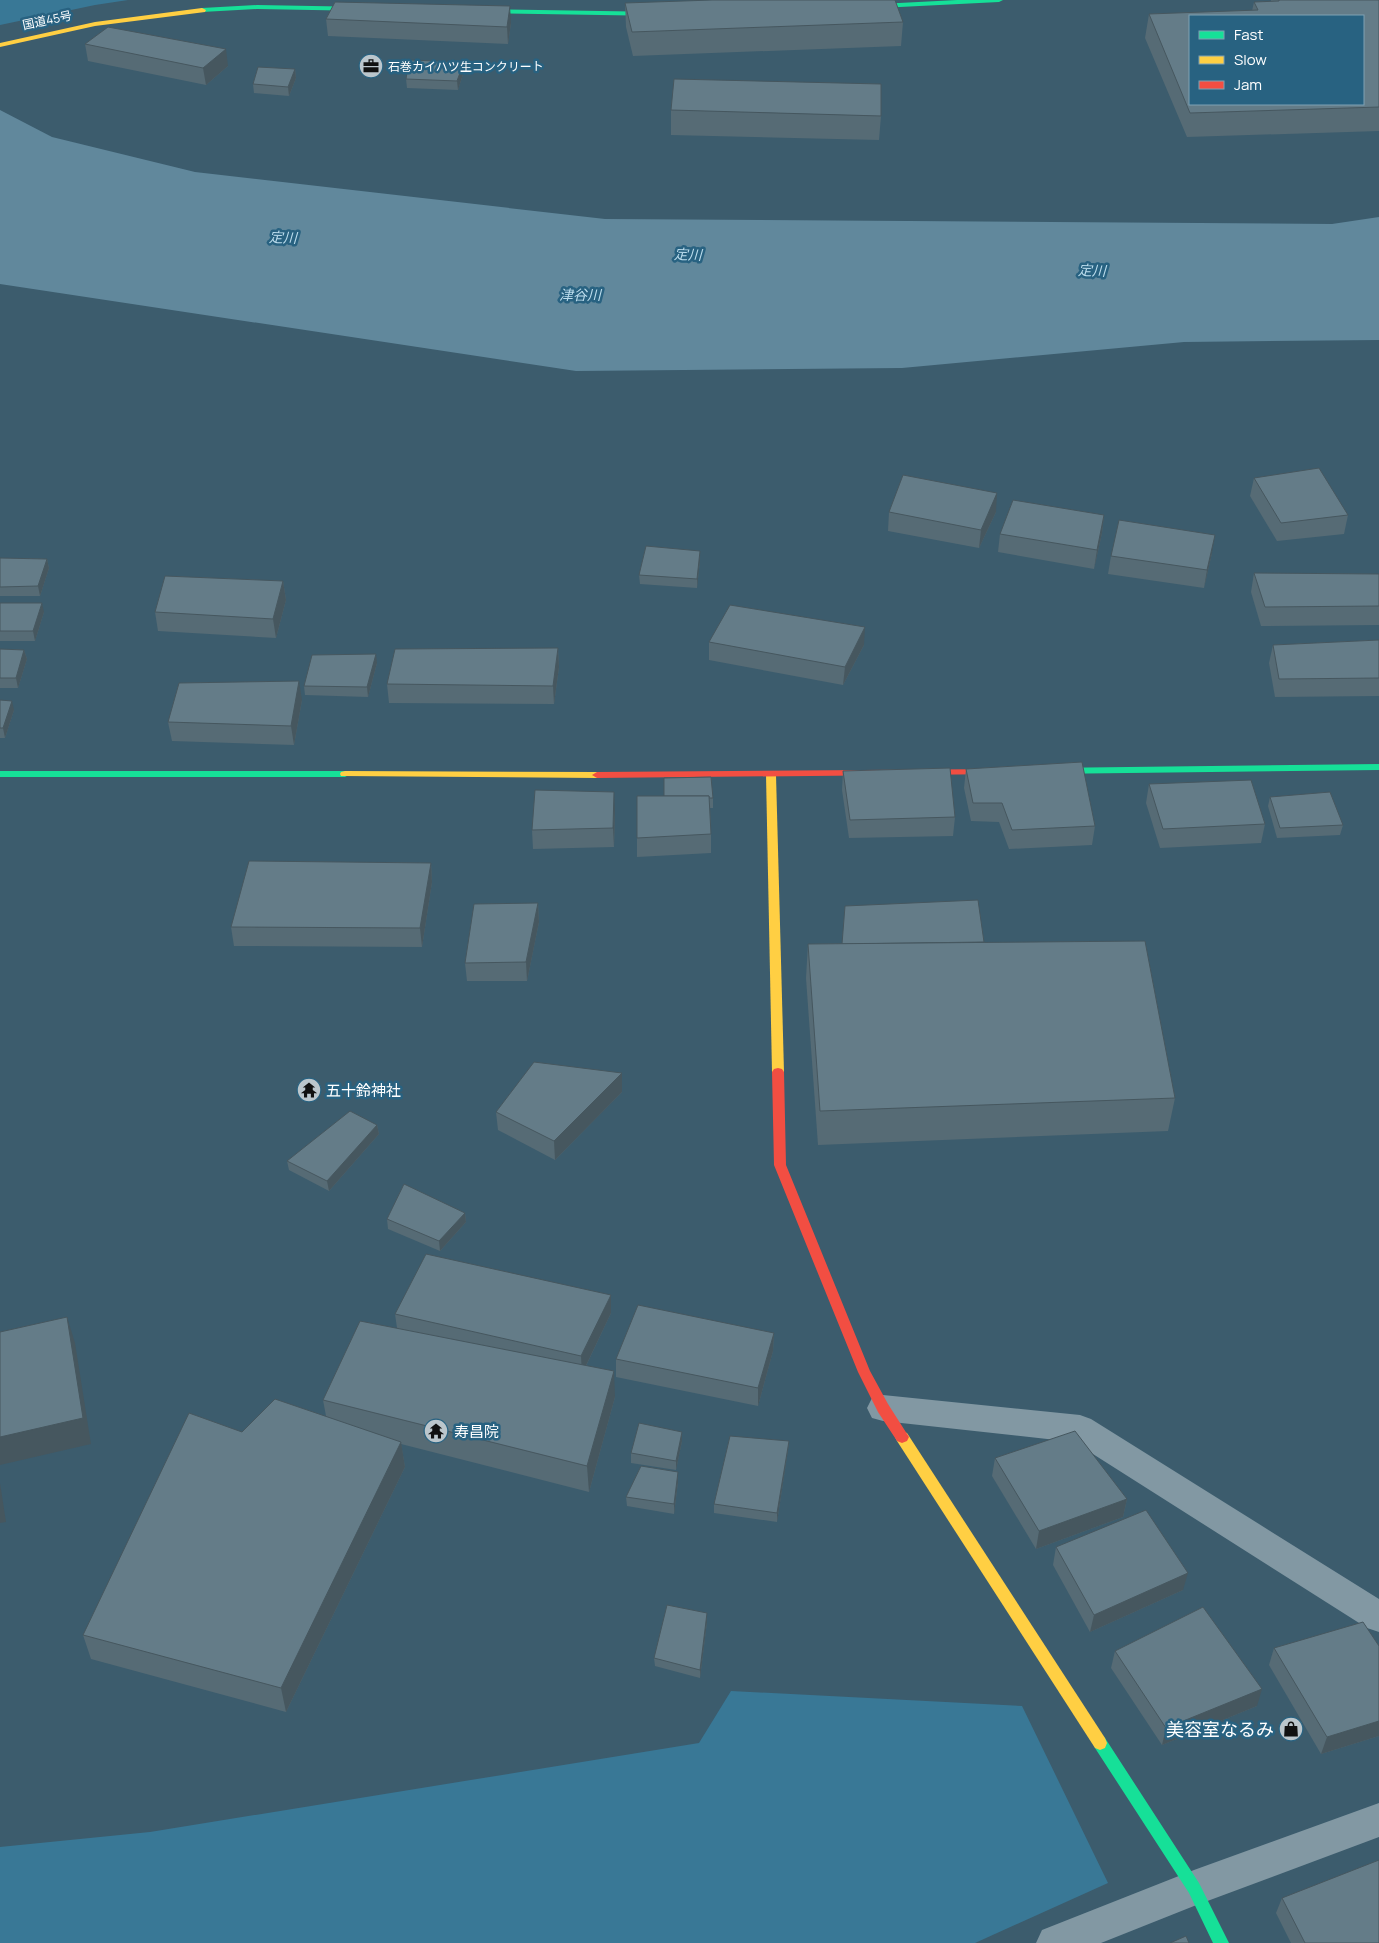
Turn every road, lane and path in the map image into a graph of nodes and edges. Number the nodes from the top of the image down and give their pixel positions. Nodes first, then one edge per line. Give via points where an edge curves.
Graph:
1 (999, 0) edge
2 (318, 4) edge
3 (849, 8) edge
4 (384, 9) edge
5 (462, 10) edge
6 (671, 13) edge
7 (0, 45) edge
8 (1379, 767) edge
9 (1016, 772) edge
10 (1035, 772) edge
11 (0, 774) edge
12 (771, 775) junction
13 (883, 1408) junction
14 (1379, 1617) edge
15 (1379, 1820) edge
16 (1194, 1888) junction
17 (1055, 1943) edge
18 (1221, 1943) edge

1 - 3 main road
2 - 4 main road, 国道45号
2 - 7 main road, 国道45号 via 114,20
5 - 6 main road
8 - 10 main road
9 - 12 main road
11 - 12 main road
12 - 13 main road via 780,1165 864,1372
13 - 14 street via 1080,1429
13 - 16 main road
15 - 16 street
16 - 17 street
16 - 18 main road

